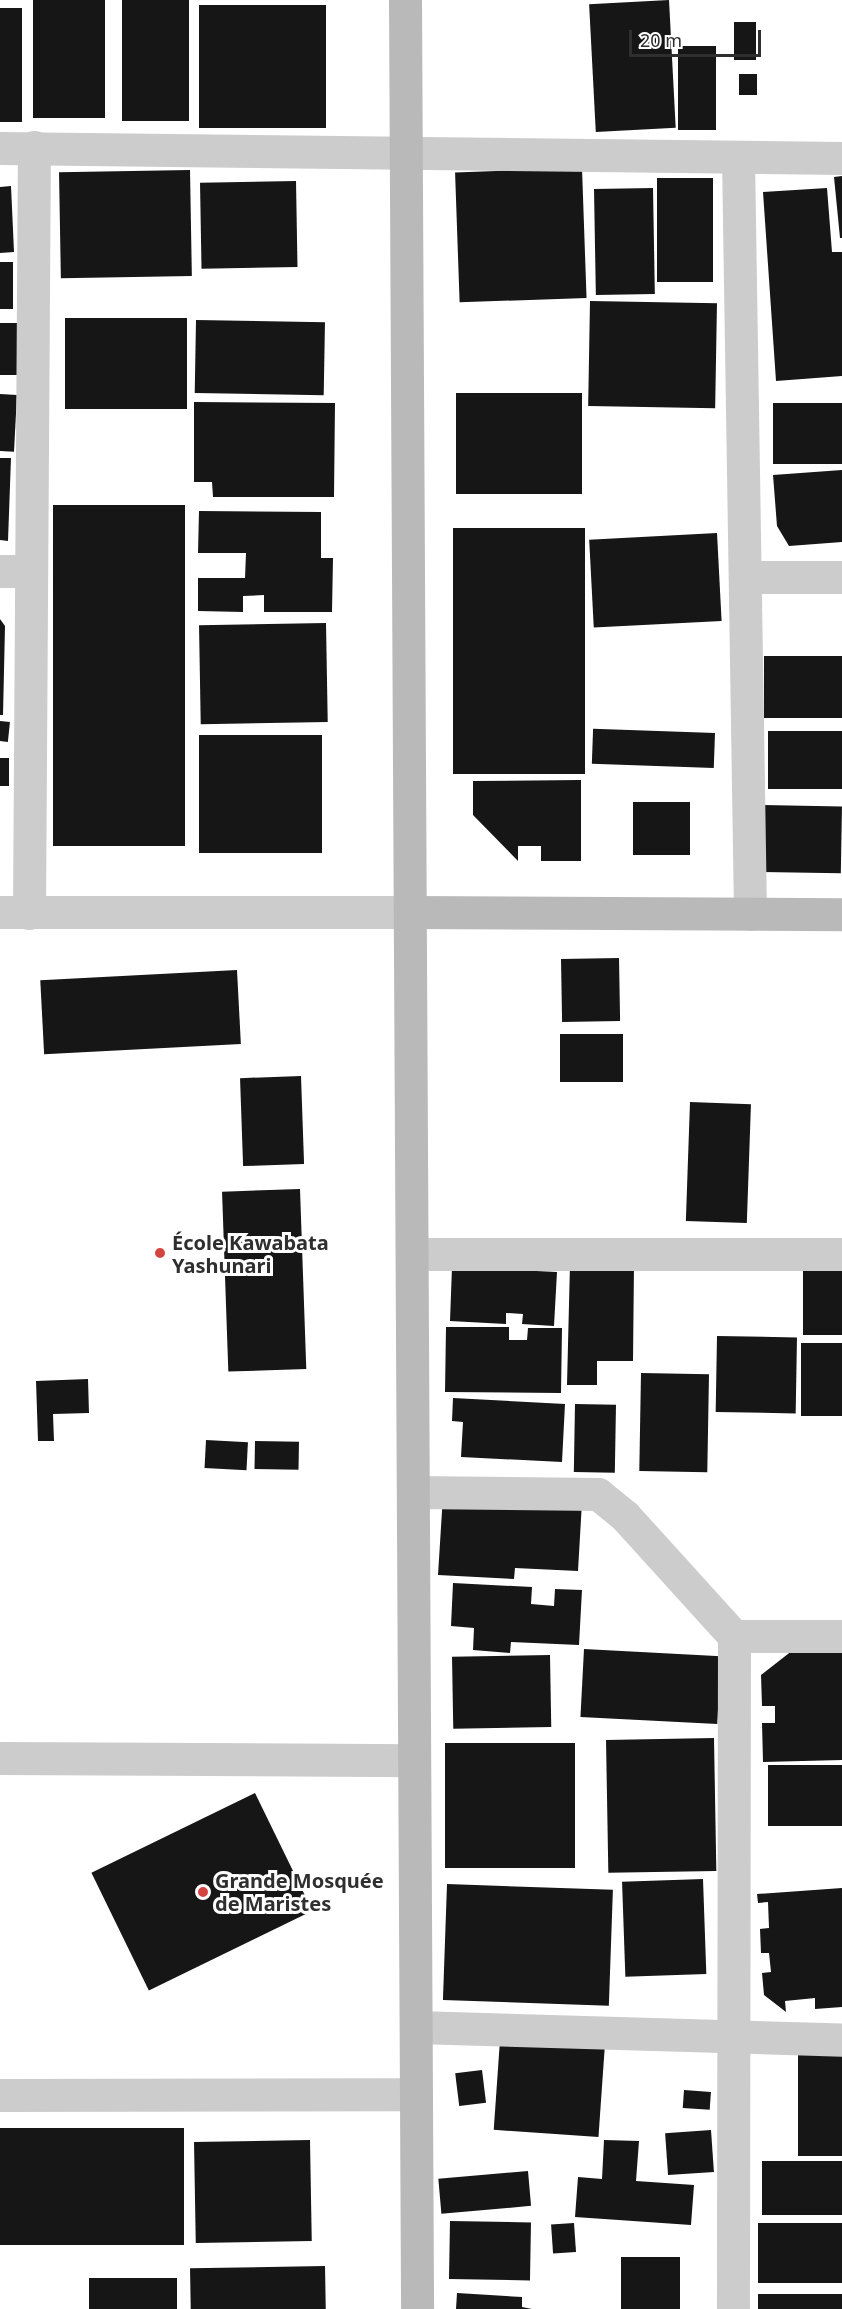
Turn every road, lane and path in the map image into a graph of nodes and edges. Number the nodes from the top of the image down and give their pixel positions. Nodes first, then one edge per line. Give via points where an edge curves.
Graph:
1 (405, 0) edge
2 (34, 147) junction
3 (0, 148) edge
4 (406, 154) junction
5 (738, 157) junction
6 (842, 158) edge
7 (15, 571) edge
8 (745, 577) junction
9 (842, 577) edge
10 (15, 912) edge
11 (410, 912) junction
12 (750, 914) junction
13 (842, 914) edge
14 (412, 1254) junction
15 (842, 1254) edge
16 (413, 1492) junction
17 (735, 1636) junction
18 (842, 1636) edge
19 (0, 1758) edge
20 (414, 1760) junction
21 (416, 2027) junction
22 (734, 2037) junction
23 (842, 2040) edge
24 (416, 2094) junction
25 (0, 2096) edge
26 (417, 2309) edge
27 (732, 2309) edge

1 - 4 street
2 - 3 street
2 - 4 street
2 - 7 street
4 - 5 street
4 - 11 street
5 - 6 street
5 - 8 street
7 - 10 street
8 - 9 street
8 - 12 street
10 - 11 street
11 - 12 street
11 - 14 street
12 - 13 street
14 - 15 street
14 - 16 street
16 - 17 street via 598,1494 625,1516
16 - 20 street
17 - 18 street
17 - 22 street
19 - 20 street
20 - 21 street
21 - 22 street
21 - 24 street
22 - 23 street
22 - 27 street
24 - 25 street
24 - 26 street

